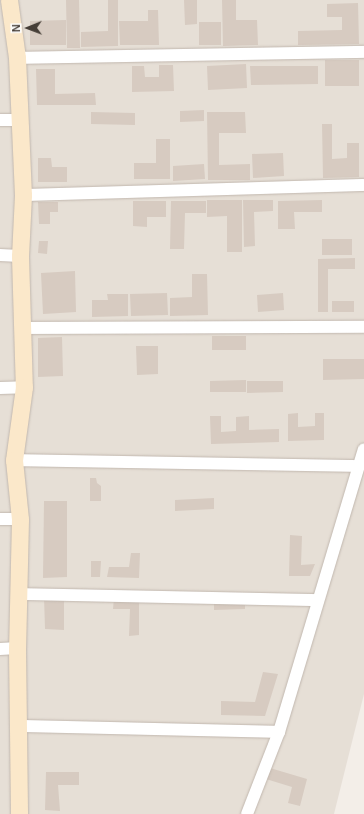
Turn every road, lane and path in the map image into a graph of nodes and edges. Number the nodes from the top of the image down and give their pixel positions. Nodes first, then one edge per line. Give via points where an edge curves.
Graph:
1 (10, 1) edge
2 (364, 52) edge
3 (17, 58) junction
4 (0, 120) edge
5 (20, 120) junction
6 (364, 185) edge
7 (23, 195) junction
8 (0, 255) edge
9 (20, 256) junction
10 (364, 327) edge
11 (21, 328) junction
12 (24, 387) junction
13 (0, 388) edge
14 (364, 449) edge
15 (14, 460) junction
16 (359, 466) junction
17 (20, 518) junction
18 (0, 519) edge
19 (20, 594) junction
20 (317, 600) junction
21 (8, 649) edge
22 (18, 726) junction
23 (279, 732) junction
24 (19, 814) edge
25 (247, 814) edge

1 - 3 street
2 - 3 street
3 - 5 street
4 - 5 street
5 - 7 street
6 - 7 street
7 - 9 street
8 - 9 street
9 - 11 street
10 - 11 street
11 - 12 street
12 - 13 street
12 - 15 street
14 - 16 street
15 - 16 street
15 - 17 street
16 - 20 street
17 - 18 street
17 - 19 street
19 - 20 street
19 - 21 street
20 - 23 street
21 - 22 street
22 - 23 street
22 - 24 street
23 - 25 street

